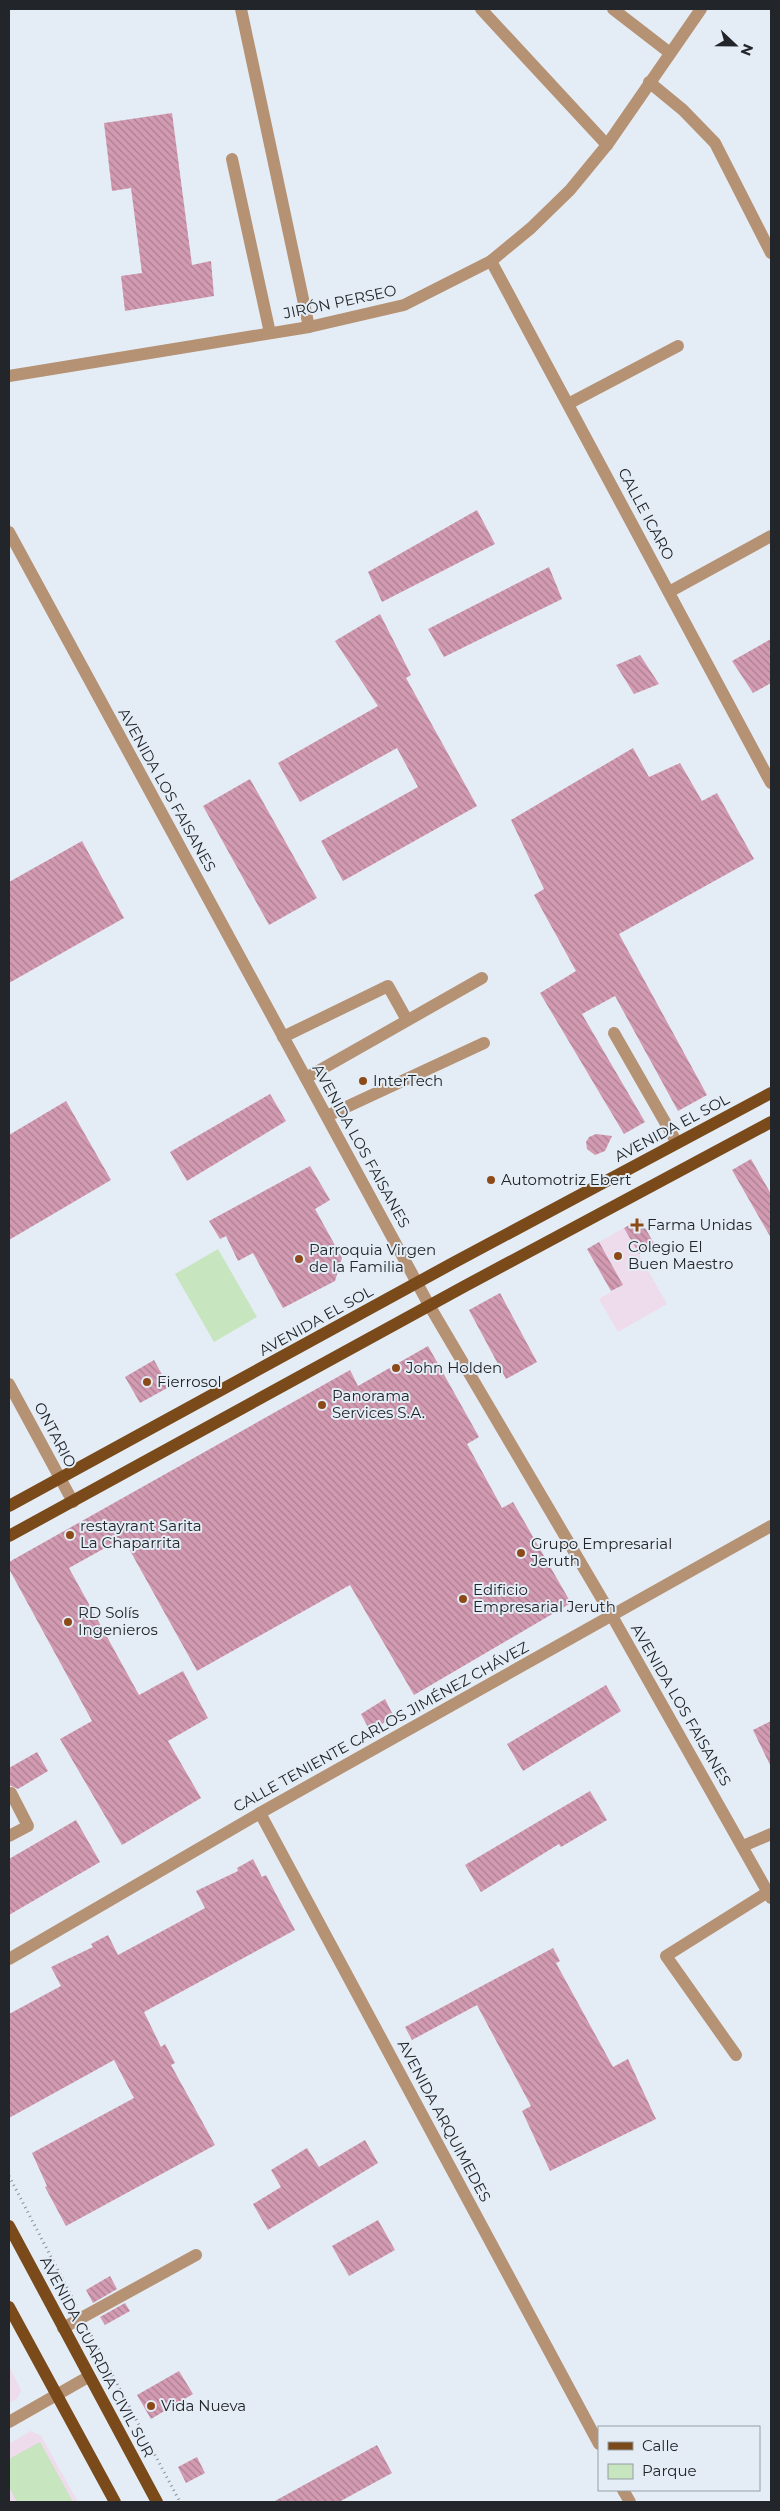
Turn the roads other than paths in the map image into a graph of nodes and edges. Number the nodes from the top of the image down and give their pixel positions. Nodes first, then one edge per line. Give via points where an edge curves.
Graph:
1 (241, 9) edge
2 (481, 9) edge
3 (613, 9) edge
4 (701, 9) edge
5 (670, 53) junction
6 (649, 82) junction
7 (607, 146) junction
8 (232, 159) dead end
9 (771, 253) edge
10 (491, 261) junction
11 (309, 327) junction
12 (270, 333) junction
13 (678, 346) dead end
14 (9, 376) edge
15 (568, 404) junction
16 (9, 532) edge
17 (771, 536) edge
18 (669, 592) junction
19 (771, 783) edge
20 (482, 978) dead end
21 (407, 1020) junction
22 (614, 1033) dead end
23 (283, 1037) junction
24 (484, 1043) dead end
25 (306, 1078) junction
26 (771, 1094) edge
27 (326, 1116) junction
28 (771, 1122) edge
29 (677, 1143) junction
30 (417, 1283) junction
31 (429, 1305) junction
32 (9, 1384) edge
33 (60, 1479) junction
34 (73, 1502) junction
35 (9, 1506) edge
36 (771, 1526) edge
37 (9, 1536) edge
38 (612, 1616) junction
39 (11, 1793) dead end
40 (260, 1813) junction
41 (771, 1834) edge
42 (9, 1836) edge
43 (743, 1846) junction
44 (770, 1895) edge
45 (9, 1959) edge
46 (736, 2055) dead end
47 (9, 2226) edge
48 (196, 2255) dead end
49 (9, 2307) edge
50 (63, 2328) junction
51 (88, 2377) junction
52 (56, 2396) junction
53 (9, 2422) edge
54 (598, 2442) edge
55 (624, 2491) edge
56 (115, 2502) edge
57 (157, 2502) edge
58 (630, 2502) edge

1 - 11 street
2 - 7 street
3 - 5 street
4 - 5 street, JIRÓN PERSEO
5 - 6 street, JIRÓN PERSEO
6 - 7 street, JIRÓN PERSEO
6 - 9 street via 684,110 715,144
7 - 10 street, JIRÓN PERSEO via 570,190
8 - 12 street
10 - 11 street, JIRÓN PERSEO via 404,305
10 - 15 street, CALLE ICARO
11 - 12 street, JIRÓN PERSEO
12 - 14 street, JIRÓN PERSEO
13 - 15 street
15 - 18 street, CALLE ICARO
16 - 23 street, AVENIDA LOS FAISANES
17 - 18 street
18 - 19 street, CALLE ICARO
20 - 21 street
21 - 23 street via 388,986
21 - 25 street
22 - 29 street
23 - 25 street, AVENIDA LOS FAISANES
24 - 27 street
25 - 27 street, AVENIDA LOS FAISANES
26 - 29 main road, AVENIDA EL SOL
27 - 30 street, AVENIDA LOS FAISANES
28 - 31 main road
29 - 30 main road, AVENIDA EL SOL
30 - 31 street, AVENIDA LOS FAISANES
30 - 33 main road, AVENIDA EL SOL
31 - 34 main road
31 - 38 street, AVENIDA LOS FAISANES
32 - 33 street, ONTARIO
33 - 34 street, ONTARIO
33 - 35 main road, AVENIDA EL SOL
34 - 37 main road
36 - 38 street, CALLE TENIENTE CARLOS JIMÉNEZ CHÁVEZ
38 - 40 street, CALLE TENIENTE CARLOS JIMÉNEZ CHÁVEZ
38 - 43 street, AVENIDA LOS FAISANES
39 - 42 street via 28,1826
40 - 45 street, CALLE TENIENTE CARLOS JIMÉNEZ CHÁVEZ
40 - 54 street, AVENIDA ARQUIMEDES
41 - 43 street
43 - 44 street, AVENIDA LOS FAISANES
44 - 46 street via 666,1956
47 - 50 main road, AVENIDA GUARDIA CIVIL SUR
48 - 50 street
49 - 52 main road
50 - 51 main road, AVENIDA GUARDIA CIVIL SUR
51 - 52 street
51 - 57 main road, AVENIDA GUARDIA CIVIL SUR
52 - 53 street
52 - 56 main road
55 - 58 street

